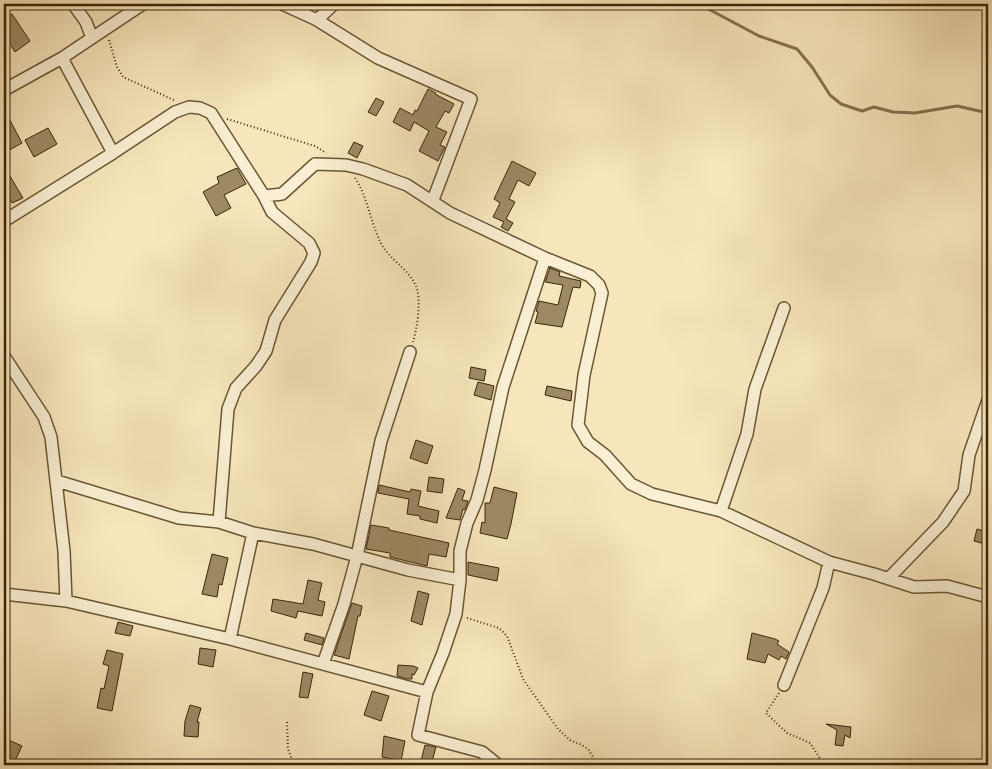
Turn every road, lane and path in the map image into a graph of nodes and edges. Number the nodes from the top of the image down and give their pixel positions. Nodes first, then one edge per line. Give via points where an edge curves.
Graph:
1 (73, 4) edge
2 (143, 4) edge
3 (282, 4) edge
4 (334, 4) edge
5 (317, 20) junction
6 (105, 28) junction
7 (92, 38) junction
8 (62, 58) junction
9 (4, 90) edge
10 (189, 107) junction
11 (210, 114) junction
12 (113, 153) junction
13 (328, 155) dead end
14 (346, 165) junction
15 (264, 196) junction
16 (433, 200) junction
17 (4, 221) edge
18 (546, 258) junction
19 (784, 308) dead end
20 (410, 352) joint
21 (4, 356) edge
22 (988, 400) edge
23 (57, 481) junction
24 (721, 510) junction
25 (220, 522) junction
26 (253, 533) junction
27 (357, 556) junction
28 (829, 562) junction
29 (889, 578) junction
30 (460, 580) junction
31 (4, 594) edge
32 (988, 599) edge
33 (66, 602) junction
34 (456, 614) junction
35 (230, 638) junction
36 (323, 664) junction
37 (784, 685) joint
38 (427, 692) junction
39 (287, 722) dead end
40 (294, 765) edge
41 (498, 765) edge
42 (598, 765) edge
43 (820, 765) edge

1 - 7 street via 86,22
2 - 6 street
3 - 5 street
4 - 5 street
5 - 16 street via 378,58 471,99
6 - 7 street
6 - 10 path via 123,77
7 - 8 street
8 - 9 street
8 - 12 street
10 - 11 street via 200,108
10 - 12 street via 175,112
11 - 13 path via 315,146
11 - 15 street
12 - 17 street
14 - 15 street via 316,164 282,194
14 - 16 street via 363,168 406,185
14 - 20 path via 357,182 384,248 417,287 416,330
15 - 25 street via 272,212 309,243 314,253 275,320 266,351 236,388 228,409
16 - 18 street via 450,213
18 - 24 street via 590,276 602,293 584,375 578,425 588,442 605,455 631,484 652,494
18 - 30 street via 503,387 485,470 460,551
19 - 24 street via 755,389 747,434
20 - 27 street via 381,441
21 - 23 street via 44,417 51,437
22 - 29 street via 969,455 964,491 943,522
23 - 25 street via 179,518
23 - 33 street
24 - 28 street
25 - 26 street
26 - 27 street
26 - 35 street
27 - 30 street
27 - 36 street
28 - 29 street
28 - 37 street via 823,588
29 - 32 street via 914,586 947,586
30 - 34 street
31 - 33 street
33 - 35 street
34 - 38 street
34 - 42 path via 499,628 507,636 523,679 558,729 588,749
35 - 36 street
36 - 38 street
37 - 43 path via 766,713 787,733 810,743 823,764
38 - 41 street via 418,735 482,752
39 - 40 path via 288,749

